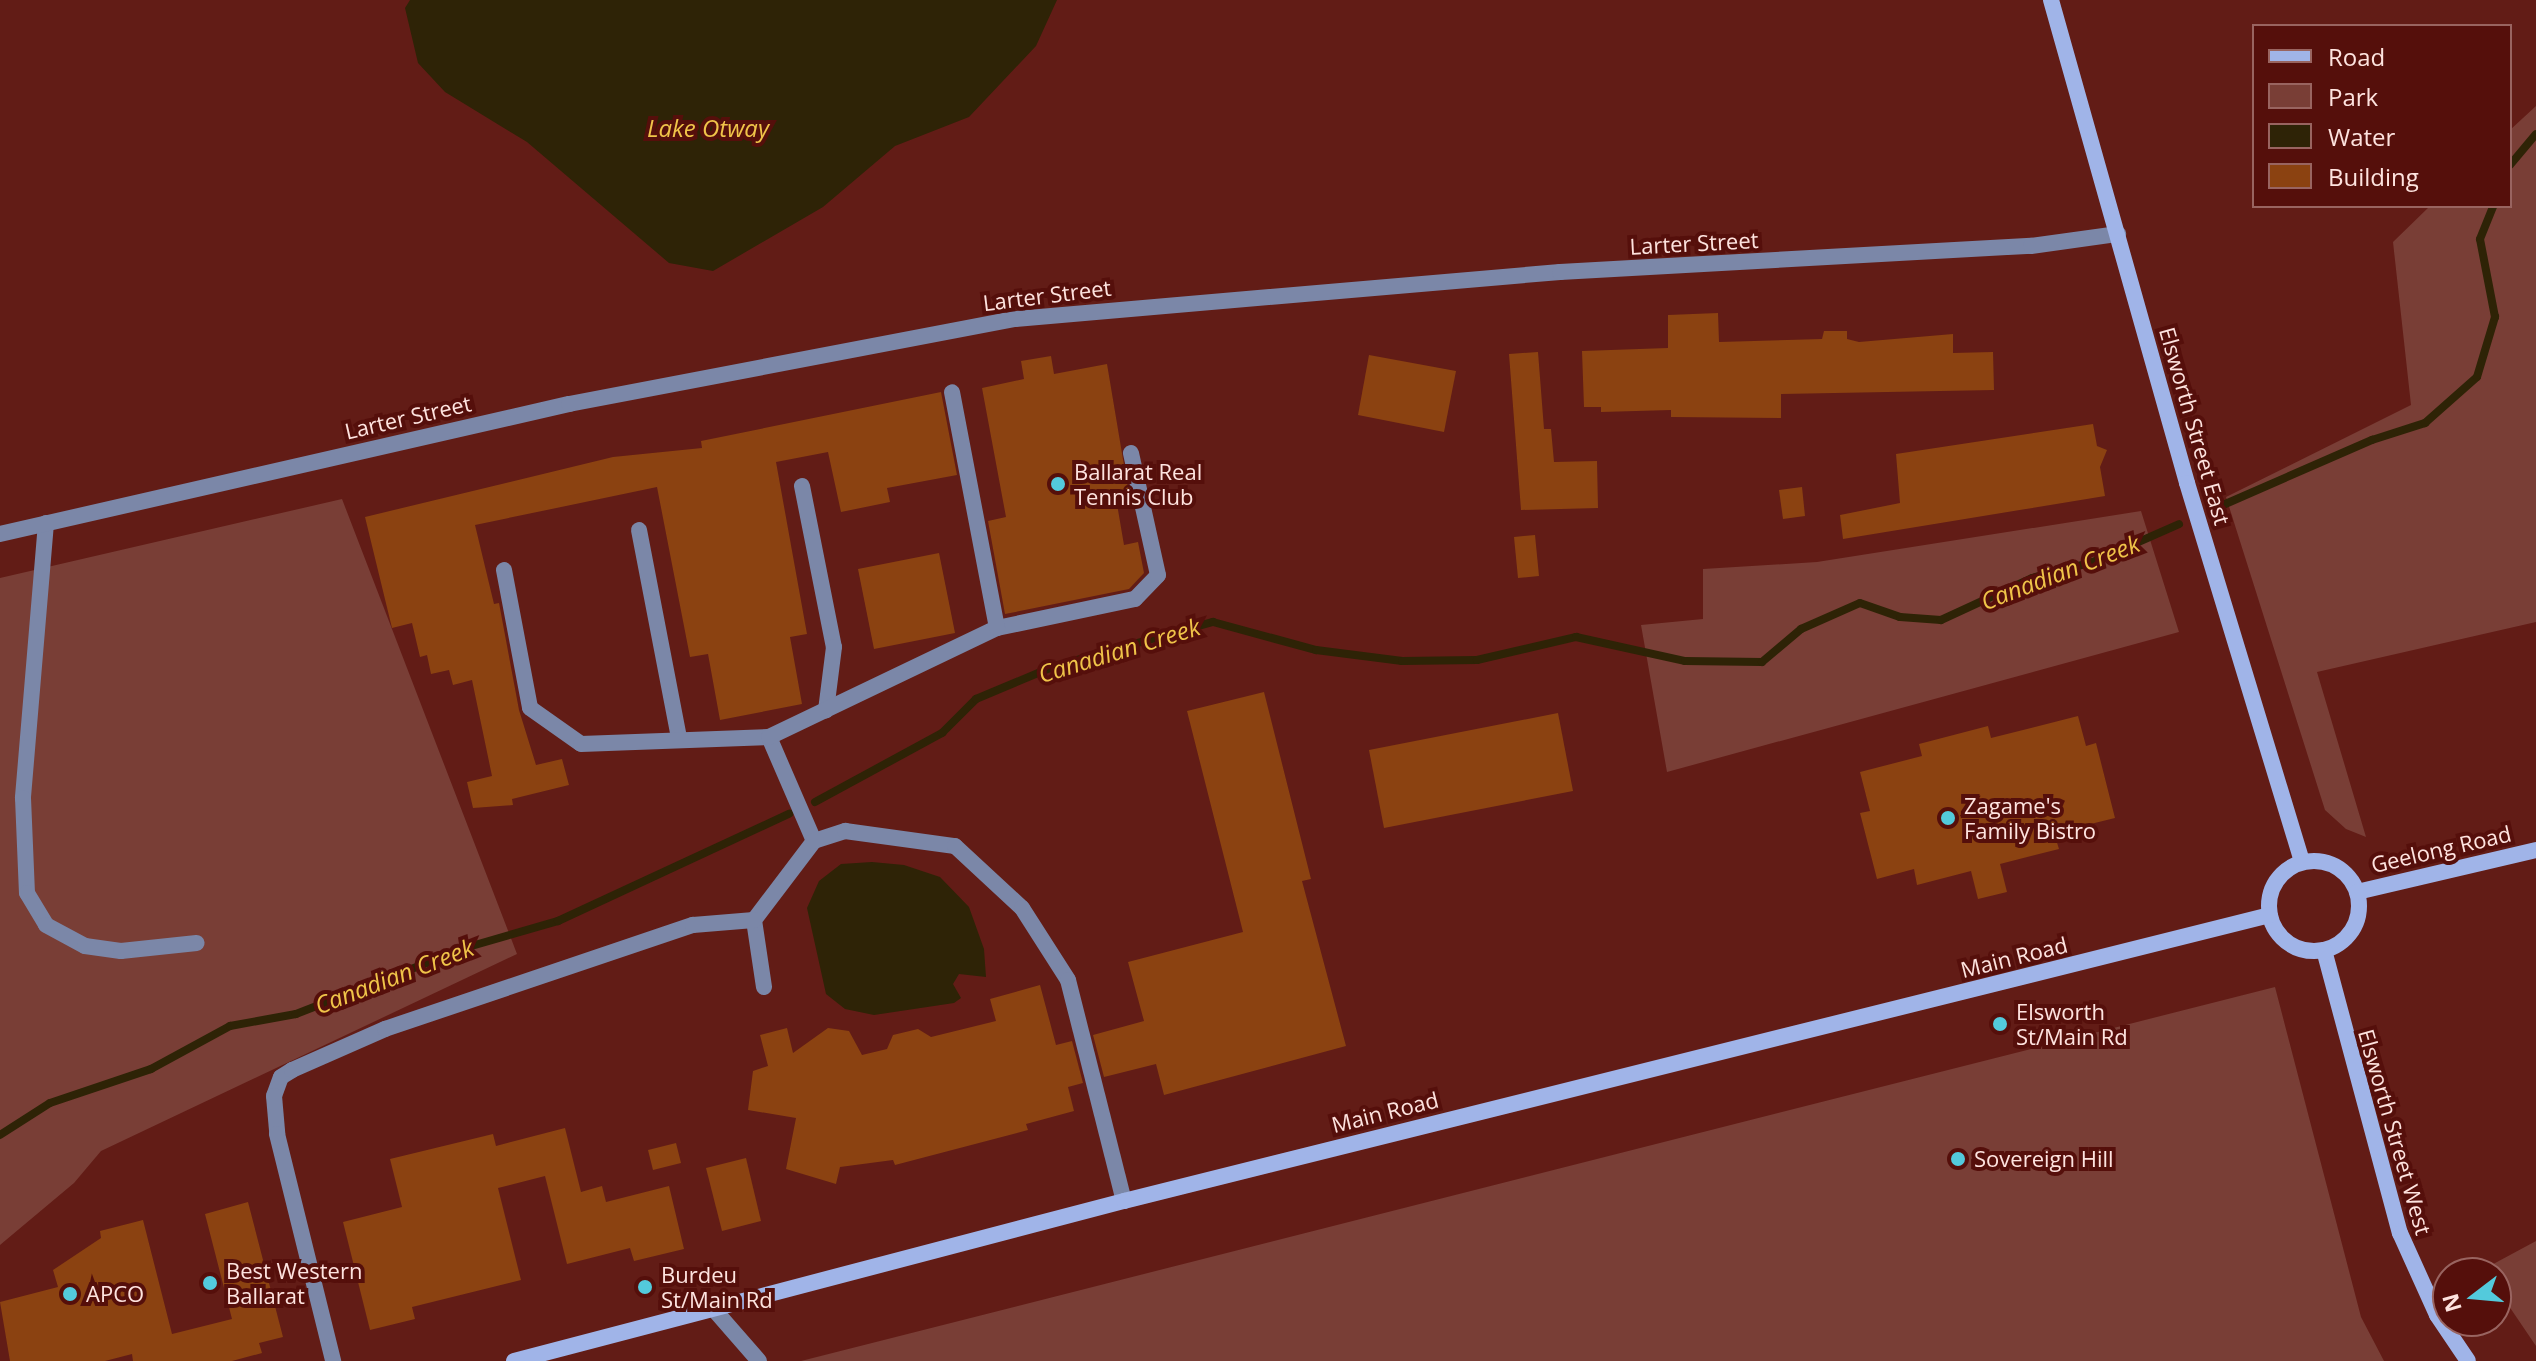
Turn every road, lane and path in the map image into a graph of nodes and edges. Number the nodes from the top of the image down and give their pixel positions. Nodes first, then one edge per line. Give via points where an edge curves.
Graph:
1 (2051, 0) edge
2 (2118, 234) junction
3 (952, 392) dead end
4 (1131, 453) dead end
5 (802, 486) dead end
6 (46, 523) junction
7 (639, 530) dead end
8 (0, 534) edge
9 (504, 570) dead end
10 (997, 628) junction
11 (826, 710) junction
12 (769, 737) junction
13 (679, 738) junction
14 (814, 841) junction
15 (2536, 850) edge
16 (2302, 862) junction
17 (2357, 892) junction
18 (2270, 915) junction
19 (754, 920) junction
20 (197, 943) dead end
21 (2324, 950) junction
22 (764, 987) dead end
23 (1124, 1201) junction
24 (711, 1306) junction
25 (333, 1361) edge
26 (514, 1361) edge
27 (759, 1361) edge
28 (2468, 1361) edge

1 - 2 main road, Elsworth Street East
2 - 6 street, Larter Street via 2031,246 1551,273 1015,319 554,407
2 - 16 main road, Elsworth Street East
3 - 10 street
4 - 10 street via 1158,575 1135,599
5 - 11 street via 834,647
6 - 8 street, Larter Street
6 - 20 street via 23,798 27,893 46,925 85,946 121,951
7 - 13 street
9 - 13 street via 530,708 581,744
10 - 11 street
11 - 12 street
12 - 13 street
12 - 14 street
14 - 19 street
14 - 23 street via 845,831 955,846 1022,908 1068,980
15 - 17 main road, Geelong Road
16 - 17 main road via 2331,864
16 - 18 main road via 2275,882
17 - 21 main road via 2353,928
18 - 21 main road via 2289,944
18 - 23 main road, Main Road
19 - 22 street
19 - 25 street via 693,925 385,1029 281,1077 274,1096 277,1134
21 - 28 main road, Elsworth Street West via 2400,1233 2437,1315
23 - 24 main road, Main Road
24 - 26 main road, Main Road
24 - 27 street

